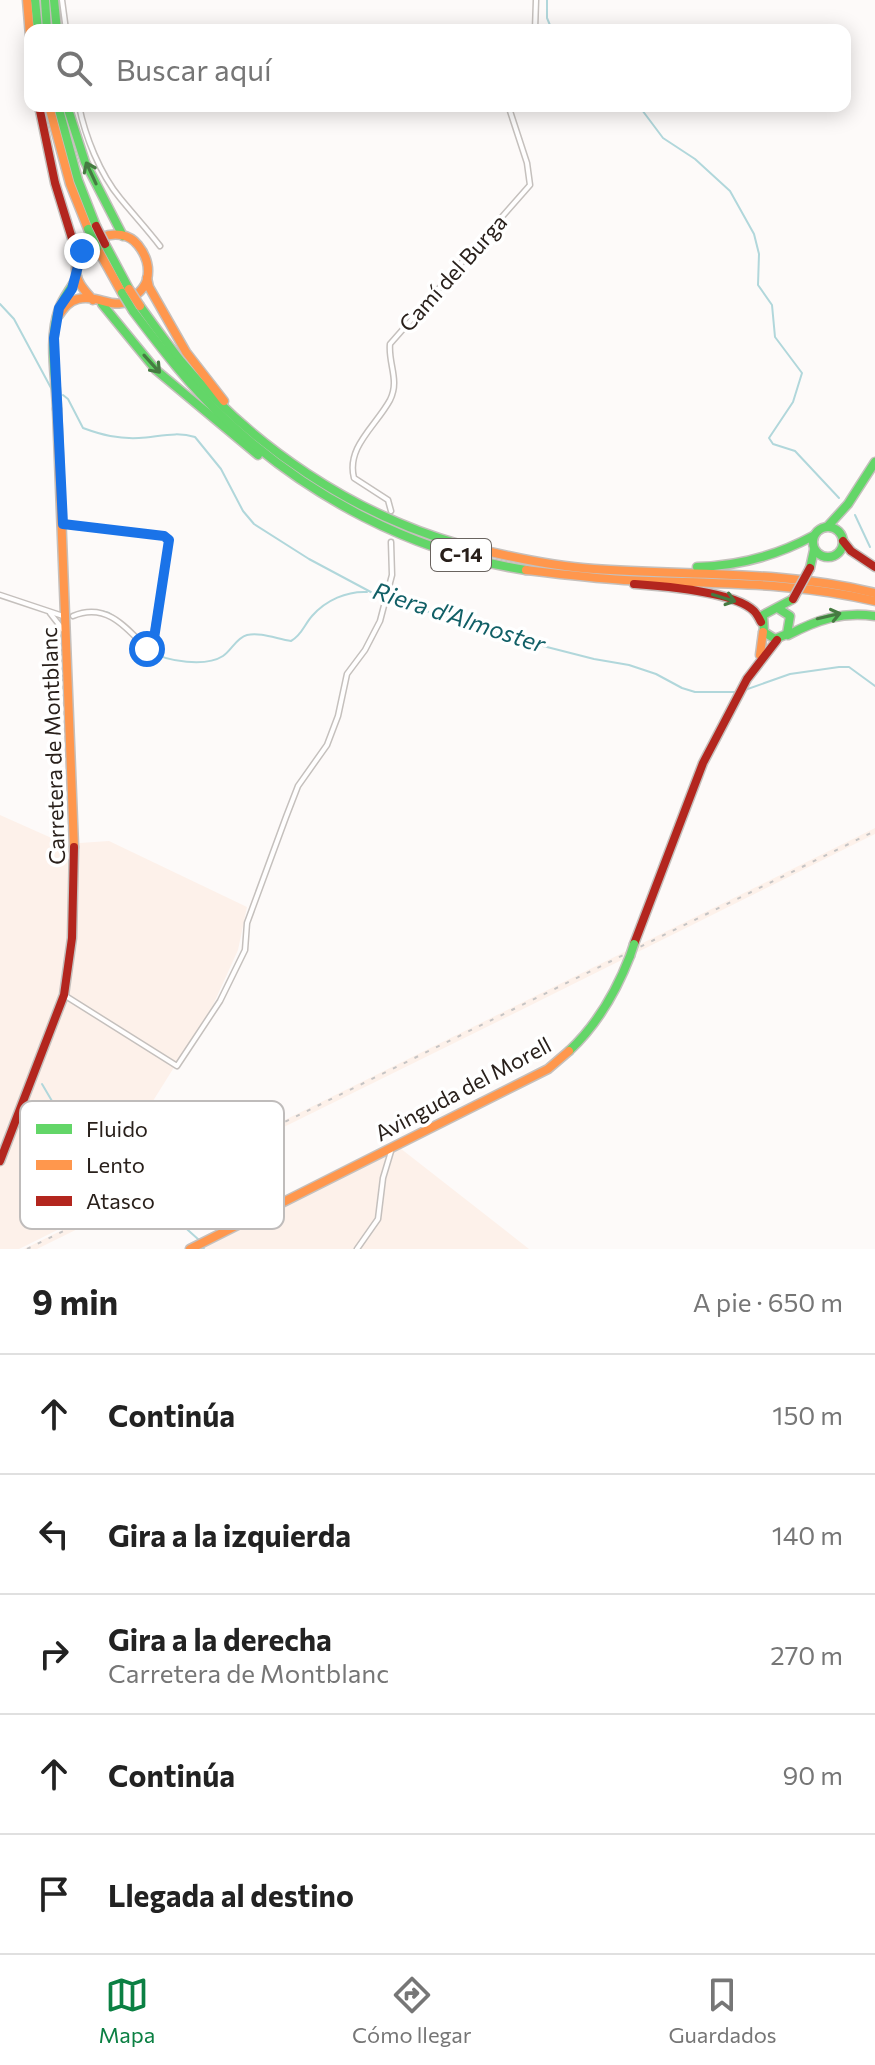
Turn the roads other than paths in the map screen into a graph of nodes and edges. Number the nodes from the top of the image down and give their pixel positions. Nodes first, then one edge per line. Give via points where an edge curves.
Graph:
1 (27, 0) edge
2 (35, 0) edge
3 (45, 0) edge
4 (54, 0) edge
5 (62, 0) edge
6 (536, 0) edge
7 (29, 24) edge
8 (37, 24) edge
9 (47, 24) edge
10 (56, 24) edge
11 (65, 24) edge
12 (535, 24) edge
13 (40, 112) edge
14 (51, 112) edge
15 (60, 112) edge
16 (69, 112) edge
17 (81, 112) edge
18 (510, 112) edge
19 (92, 228) junction
20 (123, 236) junction
21 (160, 246) dead end
22 (78, 258) junction
23 (77, 276) junction
24 (147, 278) junction
25 (98, 302) junction
26 (136, 309) junction
27 (57, 318) junction
28 (875, 462) edge
29 (309, 476) junction
30 (298, 481) junction
31 (391, 511) dead end
32 (841, 517) junction
33 (63, 524) junction
34 (828, 527) junction
35 (813, 536) junction
36 (842, 538) junction
37 (391, 542) dead end
38 (814, 550) junction
39 (824, 557) junction
40 (875, 567) edge
41 (537, 568) junction
42 (810, 568) junction
43 (875, 593) edge
44 (0, 595) edge
45 (793, 599) junction
46 (875, 601) edge
47 (779, 609) junction
48 (48, 611) junction
49 (63, 616) dead end
50 (73, 616) dead end
51 (790, 616) junction
52 (875, 616) edge
53 (761, 622) junction
54 (763, 632) junction
55 (68, 635) junction
56 (788, 635) junction
57 (777, 640) junction
58 (760, 655) junction
59 (64, 995) junction
60 (23, 1101) edge
61 (20, 1109) edge
62 (392, 1148) junction
63 (0, 1161) edge
64 (284, 1202) edge
65 (230, 1229) edge
66 (190, 1249) edge
67 (357, 1249) edge

1 - 7 main road
2 - 8 main road
3 - 9 main road
4 - 10 main road
5 - 11 street
6 - 12 street
13 - 22 main road via 49,168
14 - 19 main road, C-14 via 70,184
15 - 19 main road, C-14
20 -> 16 main road via 85,162
17 - 21 street via 118,196
18 - 31 street, Camí del Burga via 530,185 390,344 396,379 391,398 351,465 354,478 388,500
19 - 26 main road, C-14, bridge
20 - 22 main road via 100,236
20 - 24 main road via 143,251
22 - 23 main road
23 - 25 main road via 82,289
23 - 27 main road
24 - 25 main road via 133,298 118,305
24 - 29 main road via 210,386
25 - 27 main road via 70,302
25 -> 30 main road via 156,370 262,459
26 - 29 main road, C-14 via 230,415
26 - 30 main road, C-14 via 187,381 225,421
27 - 33 main road, Carretera de Montblanc
28 - 32 main road
29 - 41 main road, C-14 via 435,538
30 - 41 main road, C-14 via 433,546 484,561
32 - 34 main road
32 - 36 main road
33 - 50 street via 169,540 151,648 108,614 90,611
33 - 55 main road, Carretera de Montblanc
34 - 35 main road
34 - 36 main road
35 - 38 main road
35 - 41 main road via 753,561 716,568
36 - 39 main road via 838,554
36 - 40 main road
37 - 59 street via 392,575 380,621 347,674 327,745 298,786 247,923 245,950 220,1001 177,1066
38 - 39 main road
38 - 42 main road
39 - 42 main road
41 - 43 main road, C-14 via 781,576
41 - 46 main road, C-14 via 593,578 781,585
41 -> 53 main road via 593,582 687,588 744,604
42 - 45 main road, bridge
44 - 48 street
45 - 47 main road
45 - 51 main road
47 - 51 main road
47 - 53 main road via 769,610
48 - 49 street
48 - 55 street
51 - 56 main road
56 -> 52 main road via 838,613
53 - 54 main road
54 - 57 main road
54 - 58 main road, Avinguda del Morell
55 - 59 main road, Carretera de Montblanc via 75,895
56 - 57 main road
57 - 58 main road, Avinguda del Morell
58 - 62 main road, Avinguda del Morell, bridge via 694,781 630,956 593,1028 548,1069
59 - 60 main road, Carretera de Montblanc
61 - 63 main road, Carretera de Montblanc
62 - 64 main road, Avinguda del Morell
62 - 67 street via 378,1219
65 - 66 main road, Avinguda del Morell

